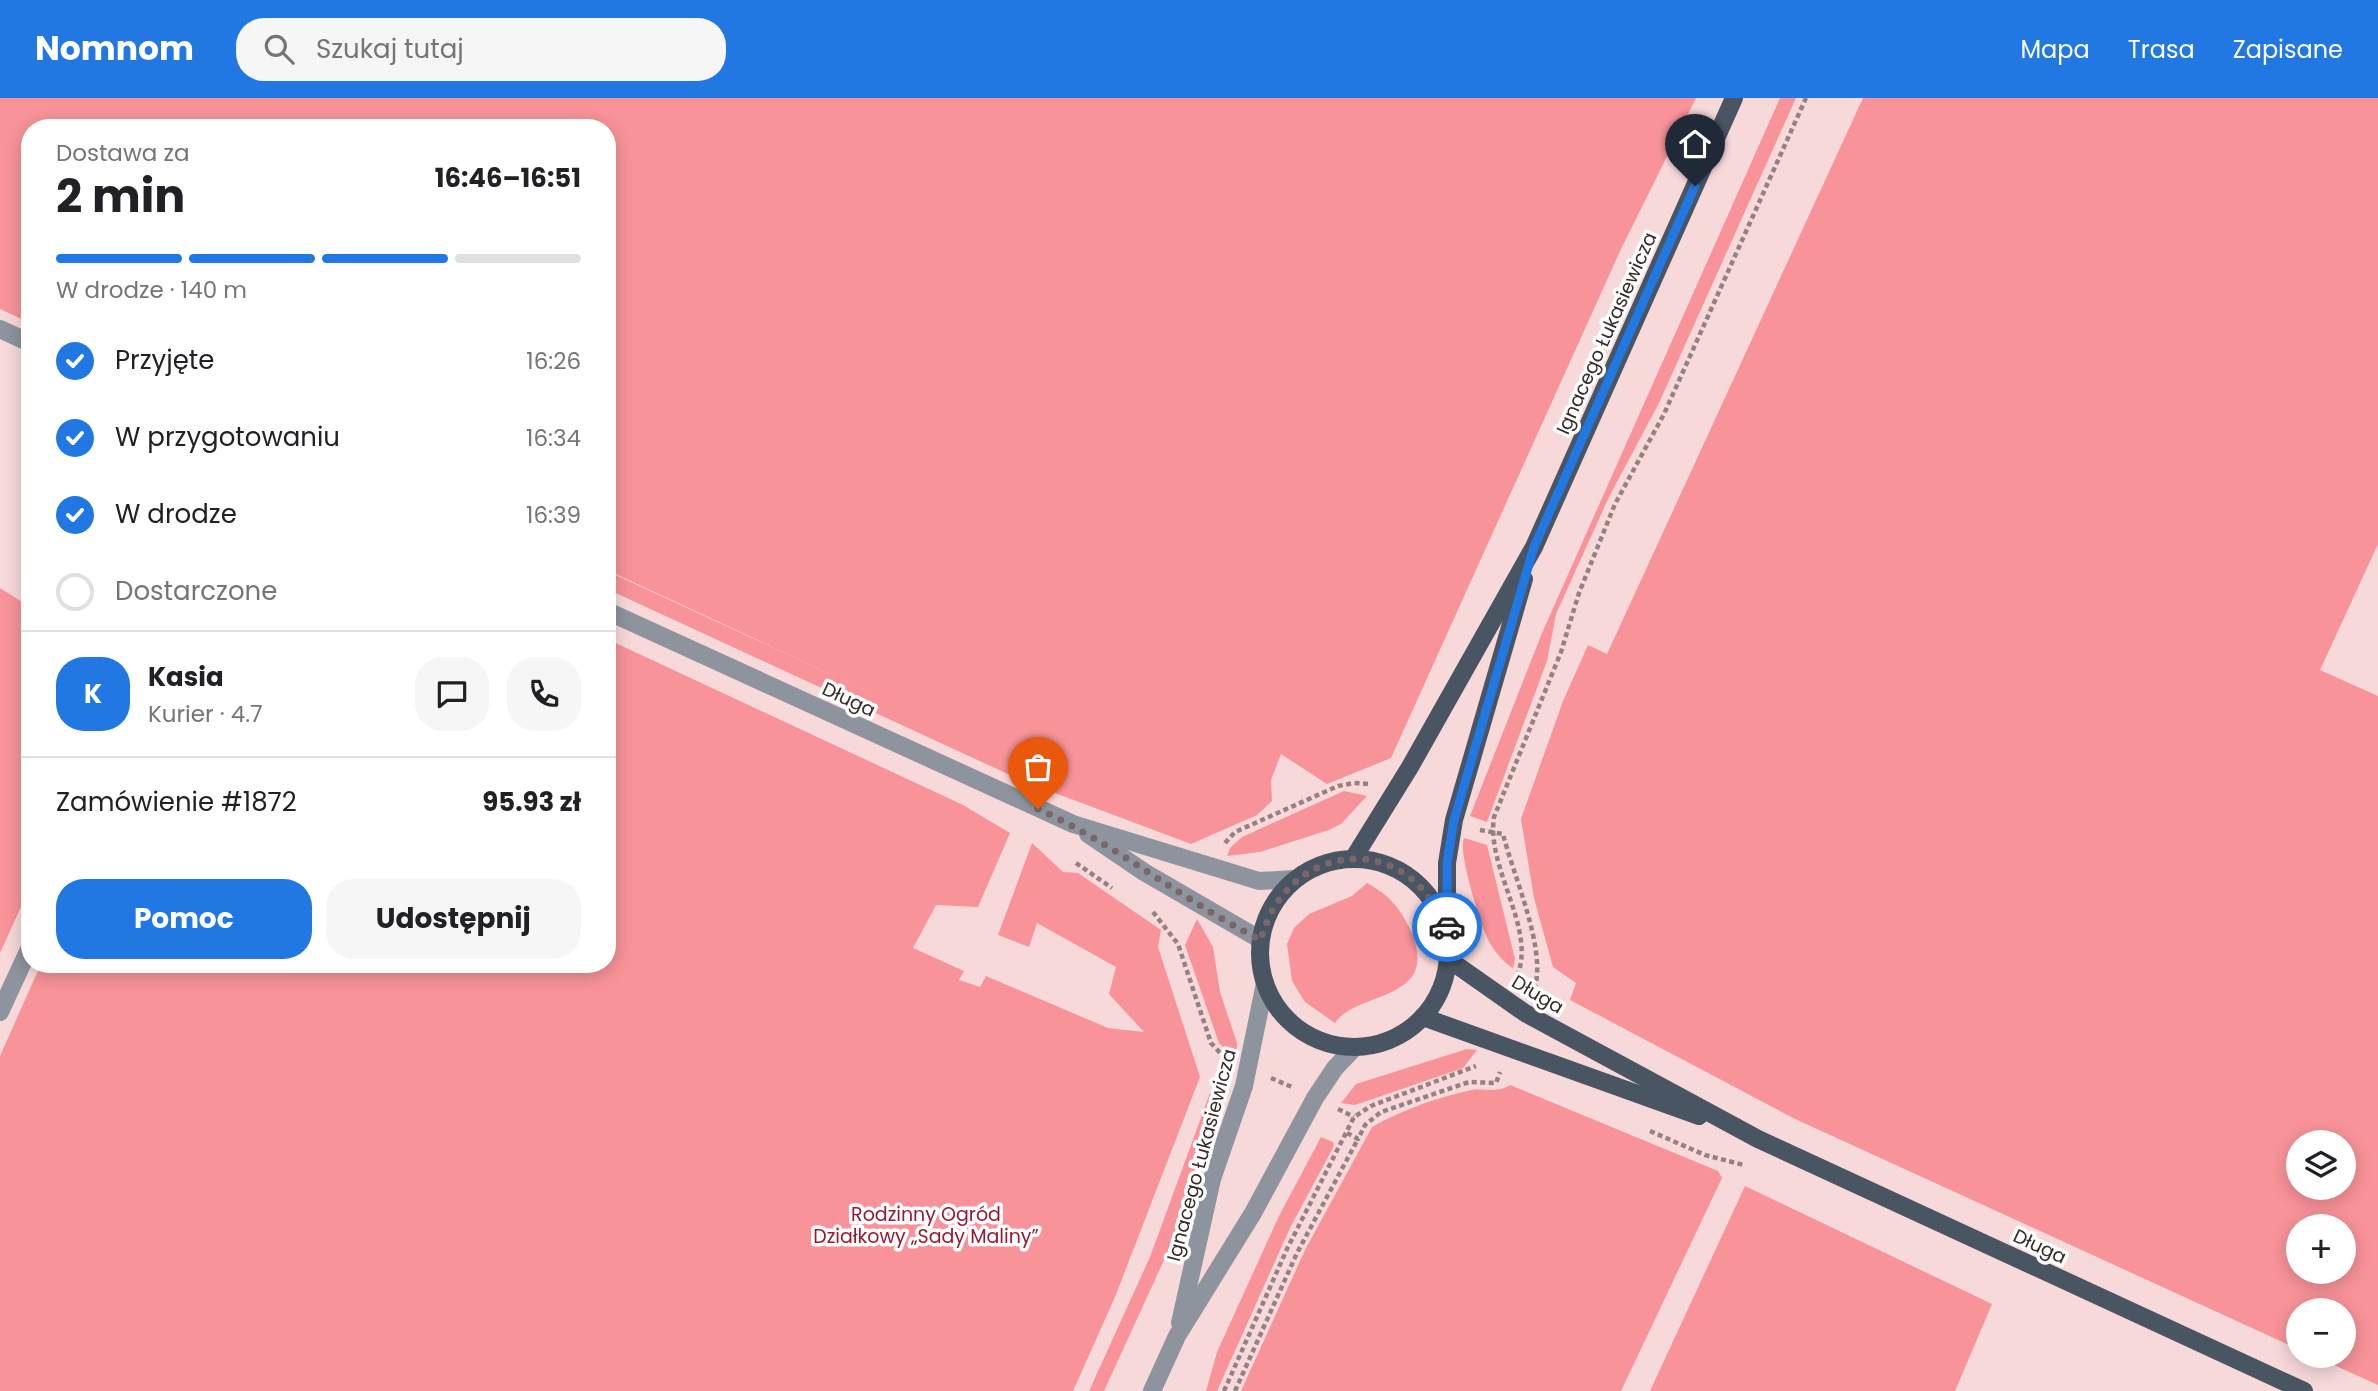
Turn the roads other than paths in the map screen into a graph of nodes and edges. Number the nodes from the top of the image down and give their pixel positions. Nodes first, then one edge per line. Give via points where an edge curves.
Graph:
1 (1734, 98) edge
2 (0, 329) edge
3 (21, 339) edge
4 (1534, 547) junction
5 (616, 615) edge
6 (1073, 824) junction
7 (1353, 859) junction
8 (1295, 879) junction
9 (1446, 936) junction
10 (1261, 940) junction
11 (1448, 959) junction
12 (21, 966) edge
13 (1265, 983) junction
14 (0, 1012) edge
15 (1423, 1017) junction
16 (1355, 1047) junction
17 (1758, 1139) junction
18 (1177, 1336) junction
19 (1152, 1391) edge
20 (2304, 1391) edge

1 - 4 main road, Ignacego Łukasiewicza
2 - 3 street
4 - 7 main road, Ignacego Łukasiewicza
4 - 9 main road, Ignacego Łukasiewicza via 1454,820 1447,863
5 - 6 street, Długa
6 - 8 street via 1259,881
6 - 10 street via 1144,872
7 - 8 main road via 1332,861
7 - 9 main road via 1385,864 1414,880 1435,906
8 - 10 main road via 1266,917
9 - 11 main road
10 - 13 main road
11 - 15 main road via 1438,996
11 - 17 main road, Długa via 1525,1013
12 - 14 street
13 - 16 main road via 1281,1012 1307,1034
13 - 18 street, Ignacego Łukasiewicza via 1248,1067 1212,1179
15 - 16 main road via 1403,1033
15 - 17 main road, Długa
16 - 18 street, Ignacego Łukasiewicza via 1315,1098 1253,1213
17 - 20 main road, Długa
18 - 19 street, Ignacego Łukasiewicza

